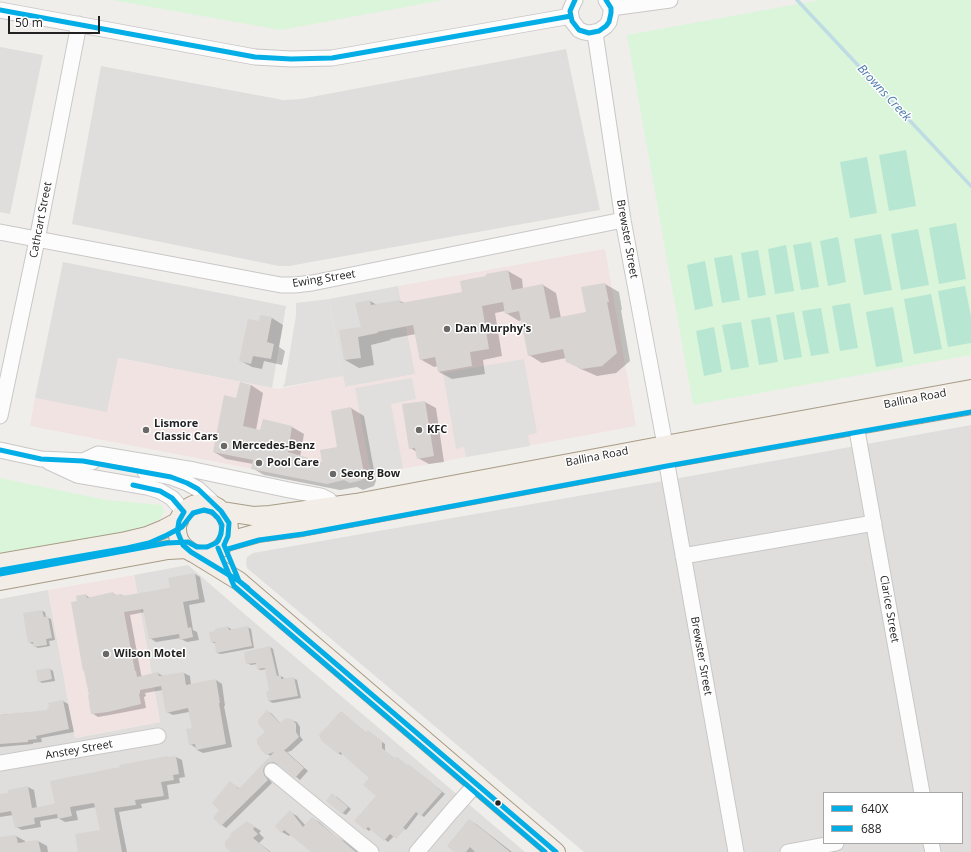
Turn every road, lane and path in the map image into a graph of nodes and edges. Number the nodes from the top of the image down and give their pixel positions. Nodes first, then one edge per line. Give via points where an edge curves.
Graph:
1 (575, 0) edge
2 (670, 0) edge
3 (608, 4) edge
4 (0, 10) edge
5 (570, 16) junction
6 (79, 24) junction
7 (595, 33) junction
8 (623, 220) junction
9 (0, 232) edge
10 (37, 240) junction
11 (971, 388) edge
12 (971, 405) edge
13 (0, 416) edge
14 (856, 425) junction
15 (0, 450) edge
16 (665, 452) junction
17 (41, 459) junction
18 (83, 460) junction
19 (333, 506) junction
20 (218, 509) junction
21 (181, 516) junction
22 (874, 523) junction
23 (225, 543) junction
24 (191, 551) junction
25 (683, 556) junction
26 (0, 563) edge
27 (0, 581) edge
28 (239, 581) junction
29 (158, 736) dead end
30 (0, 763) edge
31 (272, 771) dead end
32 (476, 784) junction
33 (922, 792) edge
34 (831, 844) edge
35 (371, 852) edge
36 (417, 852) edge
37 (556, 852) edge
38 (736, 852) edge
39 (788, 852) edge

1 - 5 street
2 - 3 street
3 - 7 street via 611,13 609,22
4 - 6 street
5 - 6 street via 332,58 291,59 255,57
5 - 7 street via 579,30
6 - 10 street, Cathcart Street
7 - 8 street, Brewster Street
8 - 10 street, Ewing Street via 312,284 295,285 281,285
8 - 16 street, Brewster Street
9 - 10 street, Ewing Street
10 - 13 street, Cathcart Street
11 - 16 main road, Ballina Road
12 - 14 main road, Ballina Road
14 - 16 main road, Ballina Road
14 - 22 street, Clarice Street
15 - 17 street
16 - 19 main road, Ballina Road
16 - 23 main road, Ballina Road via 302,527 258,533
16 - 25 street, Brewster Street
17 - 18 street
17 - 21 street via 77,474 160,491 172,498
18 - 19 street via 98,454 194,470 320,496 329,500
18 - 20 street via 171,477 198,489
19 - 20 main road, Ballina Road via 253,516
20 - 21 main road via 204,503 196,504
20 - 23 main road via 228,523 229,530
21 - 24 main road via 178,533 183,545
21 - 26 main road via 164,529 147,536
22 - 25 street
22 - 33 street, Clarice Street
23 - 24 main road via 220,549 209,554 202,555
23 - 28 main road
24 - 27 main road via 168,550
24 - 28 main road
25 - 38 street, Brewster Street
28 - 32 main road
29 - 30 street, Anstey Street
31 - 35 street
32 - 36 street
32 - 37 main road
34 - 39 street

